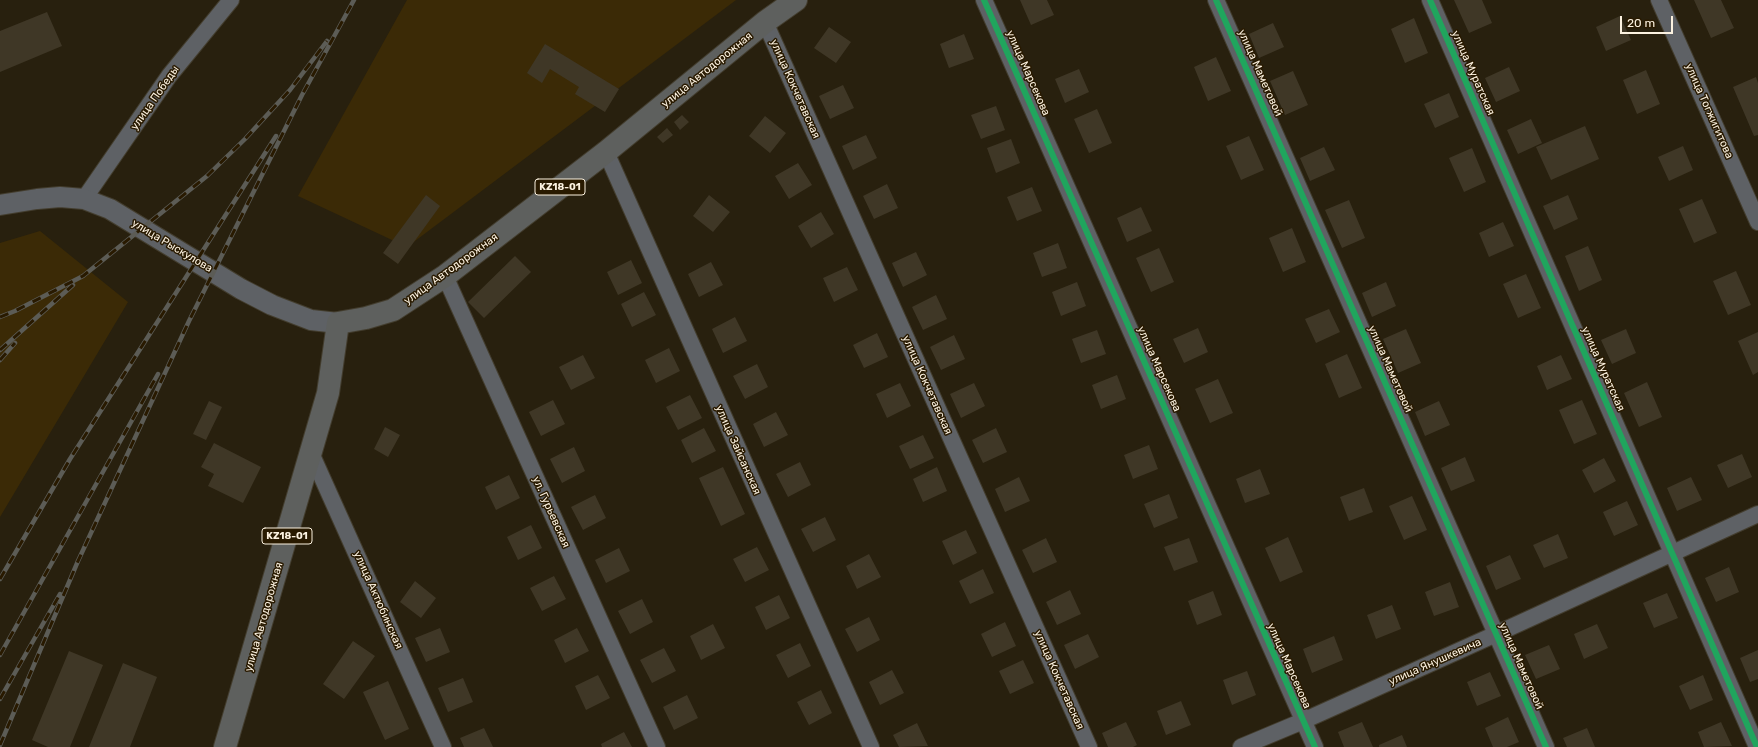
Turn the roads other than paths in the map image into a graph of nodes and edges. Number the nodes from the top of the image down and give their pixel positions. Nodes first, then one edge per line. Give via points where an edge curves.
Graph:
1 (231, 0) edge
2 (796, 0) edge
3 (984, 0) edge
4 (1216, 0) edge
5 (1430, 0) edge
6 (1659, 0) edge
7 (765, 22) junction
8 (606, 152) junction
9 (84, 199) junction
10 (0, 205) edge
11 (1758, 222) edge
12 (445, 276) junction
13 (338, 323) junction
14 (311, 453) junction
15 (1758, 514) edge
16 (1672, 554) junction
17 (1496, 634) junction
18 (1303, 721) junction
19 (225, 747) edge
20 (443, 747) edge
21 (657, 747) edge
22 (871, 747) edge
23 (1089, 747) edge
24 (1241, 747) edge
25 (1314, 747) edge
26 (1546, 747) edge
27 (1757, 747) edge

1 - 9 street, улица Победы via 169,76
2 - 7 main road, KZ18-01
3 - 18 street, улица Марсекова
4 - 17 street, улица Маметовой
5 - 16 street, улица Муратская
6 - 11 street, улица Тогжигитова
7 - 8 main road, улица Автодорожная / KZ18-01
7 - 23 street, улица Кокчетавская
8 - 12 main road, улица Автодорожная / KZ18-01
8 - 22 street, улица Зайсанская
9 - 10 street, улица Рыскулова via 37,199
9 - 13 street, улица Рыскулова via 110,209 241,289 272,305 311,320
12 - 13 main road, улица Автодорожная / KZ18-01 via 393,310
12 - 21 street, ул. Гурьевская
13 - 14 main road, улица Автодорожная / KZ18-01 via 328,393
14 - 19 main road, улица Автодорожная / KZ18-01
14 - 20 street, улица Актюбинская
15 - 16 street, улица Янушкевича
16 - 17 street, улица Янушкевича
16 - 27 street, улица Муратская
17 - 18 street, улица Янушкевича
17 - 26 street, улица Маметовой
18 - 24 street, улица Янушкевича
18 - 25 street, улица Марсекова

